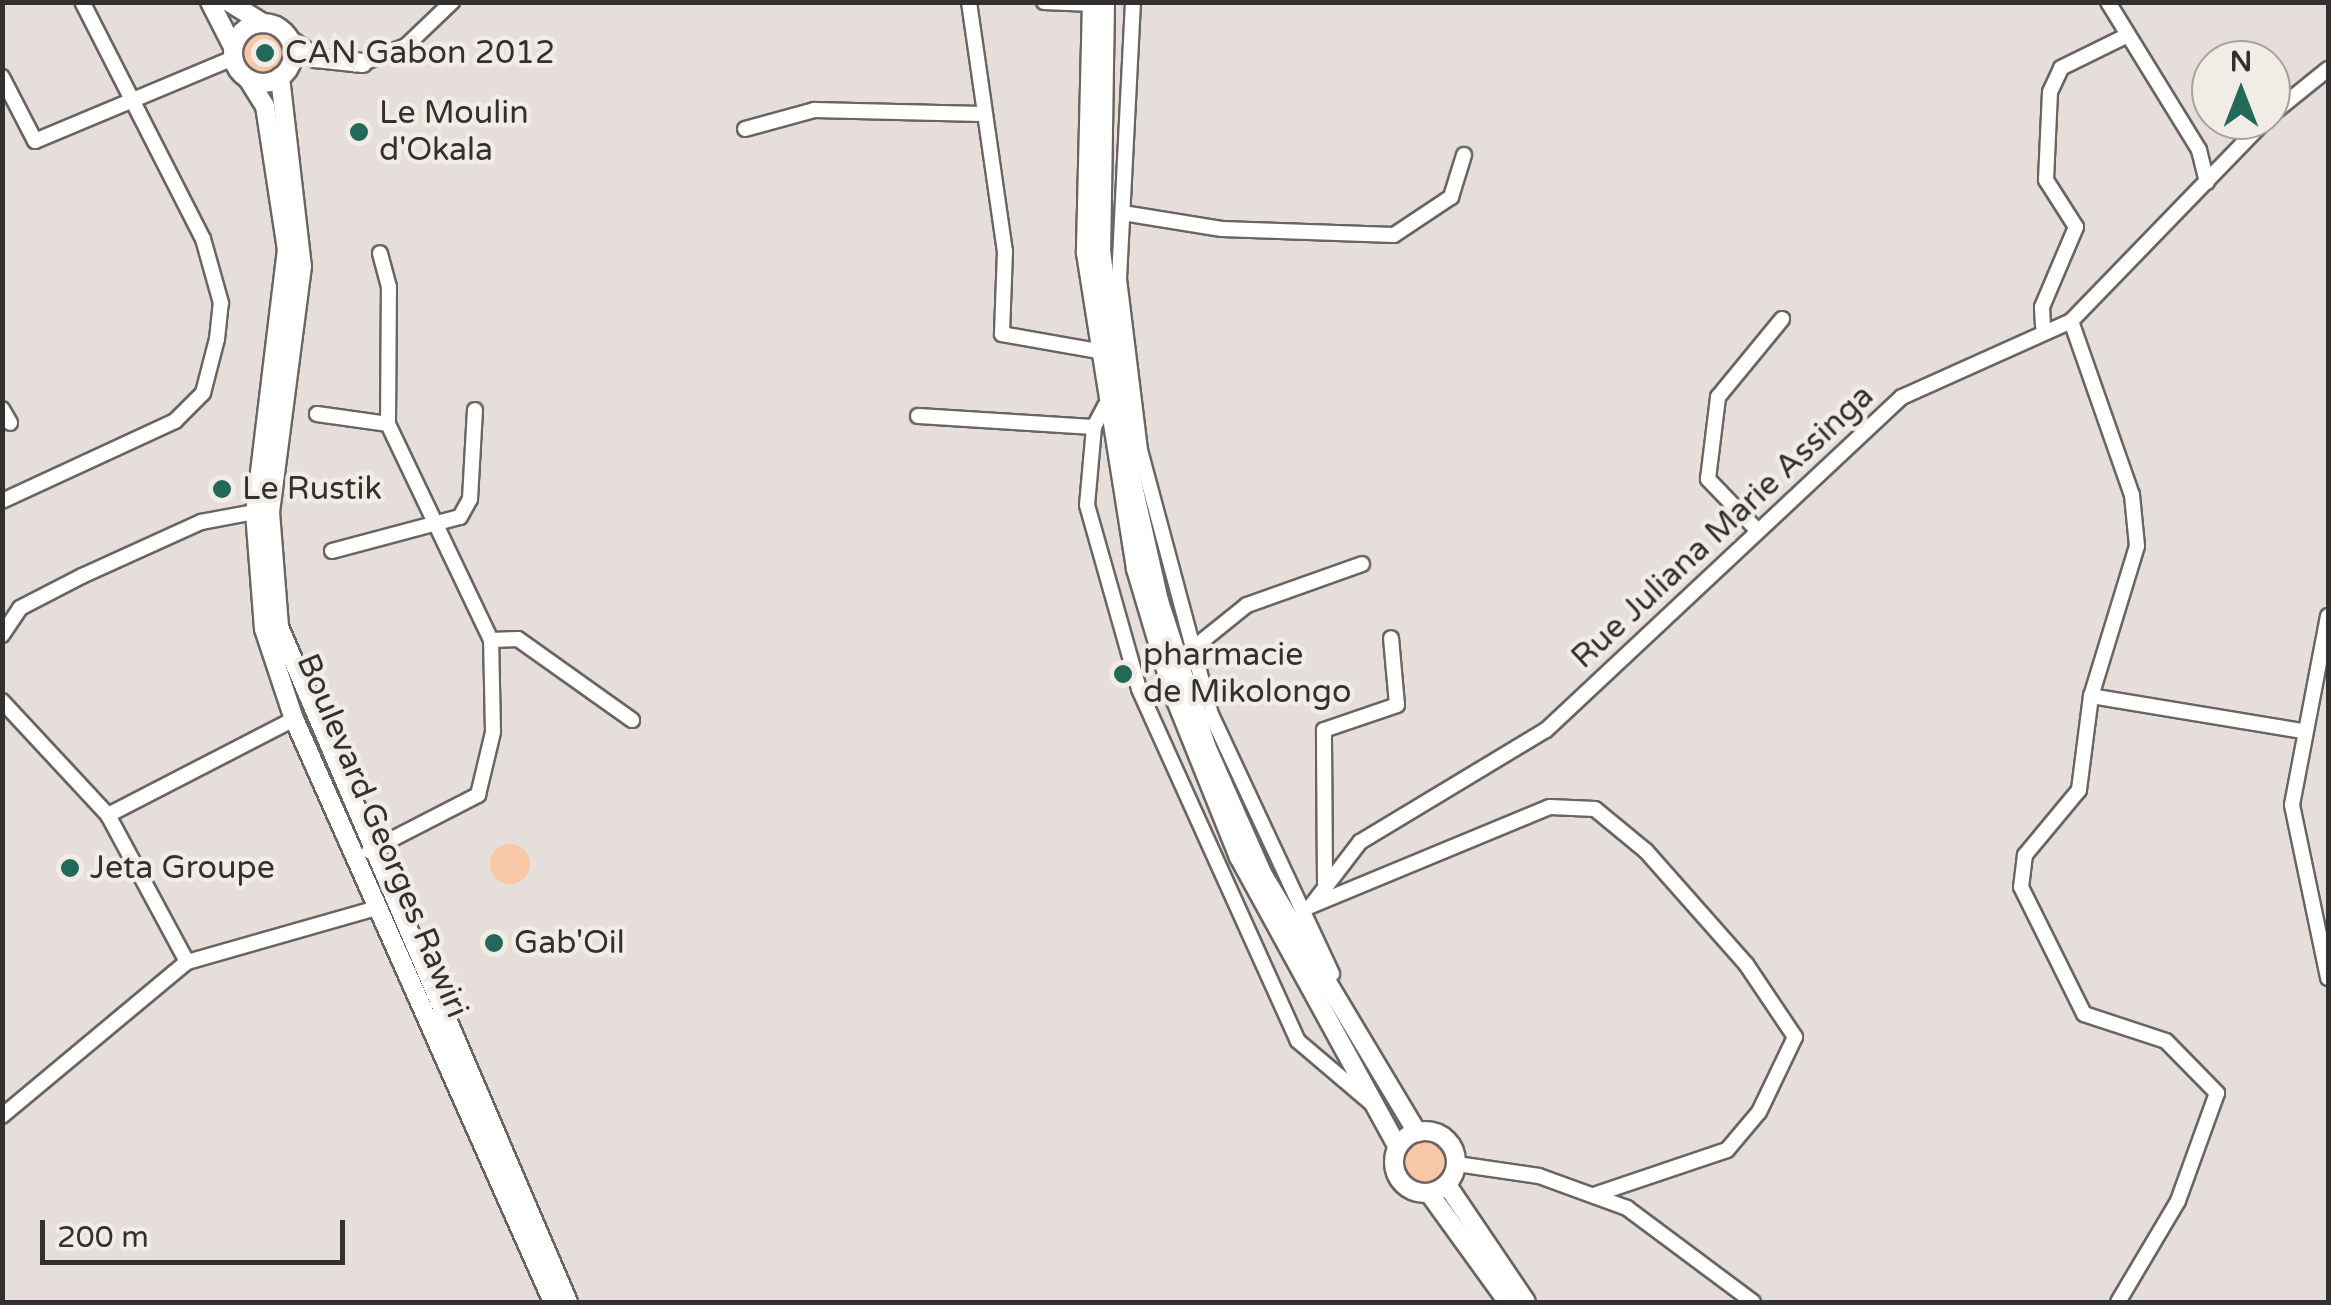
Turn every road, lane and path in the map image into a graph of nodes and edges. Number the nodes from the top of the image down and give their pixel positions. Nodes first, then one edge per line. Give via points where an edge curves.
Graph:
1 (82, 2) edge
2 (210, 2) edge
3 (229, 2) edge
4 (452, 2) edge
5 (969, 2) edge
6 (1044, 2) edge
7 (1133, 2) edge
8 (2108, 2) edge
9 (1096, 3) edge
10 (263, 23) junction
11 (2124, 37) junction
12 (290, 40) junction
13 (233, 53) junction
14 (363, 63) junction
15 (2328, 69) edge
16 (283, 74) junction
17 (2, 76) edge
18 (248, 79) junction
19 (128, 95) junction
20 (2291, 98) edge
21 (982, 114) junction
22 (744, 129) dead end
23 (2247, 140) edge
24 (1464, 155) dead end
25 (2206, 182) junction
26 (1123, 213) junction
27 (380, 253) dead end
28 (1782, 320) dead end
29 (2070, 320) junction
30 (2043, 326) junction
31 (1098, 351) junction
32 (1105, 406) junction
33 (475, 410) dead end
34 (317, 414) dead end
35 (918, 416) dead end
36 (388, 424) junction
37 (1094, 427) junction
38 (2, 502) edge
39 (255, 512) junction
40 (439, 529) junction
41 (1757, 530) junction
42 (332, 552) dead end
43 (1362, 564) dead end
44 (2328, 616) edge
45 (2, 634) edge
46 (1391, 638) dead end
47 (491, 640) junction
48 (1190, 650) junction
49 (2092, 696) junction
50 (2, 701) edge
51 (294, 719) junction
52 (632, 720) dead end
53 (2302, 731) junction
54 (108, 815) junction
55 (370, 851) junction
56 (1325, 883) junction
57 (376, 908) junction
58 (1305, 909) junction
59 (187, 962) junction
60 (2328, 978) edge
61 (1372, 1070) junction
62 (1377, 1107) junction
63 (2, 1116) edge
64 (1417, 1132) junction
65 (1398, 1146) junction
66 (1457, 1164) junction
67 (1438, 1189) junction
68 (1596, 1194) junction
69 (553, 1302) edge
70 (568, 1302) edge
71 (1508, 1302) edge
72 (1526, 1302) edge
73 (1753, 1302) edge
74 (2118, 1302) edge

1 - 19 street
2 - 13 main road
3 - 10 main road
4 - 14 street via 406,46
5 - 21 street
6 - 9 street
7 - 26 street
8 - 11 street
9 - 31 main road via 1085,238
9 - 61 main road via 1101,250 1149,564 1234,814
10 - 12 main road
10 - 13 main road via 244,30
11 - 25 street via 2199,150
11 - 30 street via 2061,68 2050,92 2046,180 2076,227 2042,307
12 - 14 main road via 316,58
12 - 16 main road
13 - 18 main road
13 - 19 street
14 - 16 main road
15 - 20 street
16 - 18 main road
16 - 55 main road, Boulevard Georges Rawiri via 302,266 271,496 274,602 307,710
17 - 19 street via 35,141
18 - 39 main road, Boulevard Georges Rawiri via 264,106 288,262
19 - 38 street via 212,264 221,303 210,374 175,421
21 - 22 street via 814,110
21 - 31 street via 1004,251 1004,338
23 - 25 street
24 - 26 street via 1451,197 1394,235 1222,229
25 - 29 street
26 - 48 street via 1121,303 1137,431
27 - 36 street via 389,287
28 - 41 street via 1724,380 1708,479
29 - 30 street, Rue Juliana Marie Assinga
29 - 49 street via 2137,528 2135,561
30 - 41 street, Rue Juliana Marie Assinga via 1902,398
31 - 32 main road
32 - 37 street
32 - 62 main road via 1136,569 1197,756 1264,908
33 - 40 street via 470,499
34 - 36 street
35 - 37 street
36 - 40 street
37 - 62 street via 1087,505 1140,690 1298,1041
39 - 45 street via 202,522 82,576 20,608
39 - 51 main road, Boulevard Georges Rawiri via 264,629
40 - 42 street
40 - 47 street
41 - 56 street, Rue Juliana Marie Assinga via 1528,745 1360,842
43 - 48 street via 1246,605
44 - 53 street
46 - 56 street via 1396,705 1324,730
47 - 52 street via 518,639
47 - 55 street via 487,784 450,815
48 - 58 street
49 - 53 street
49 - 74 street via 2079,790 2025,855 2020,888 2084,1014 2166,1042 2217,1093 2178,1202
50 - 54 street
51 - 54 street
51 - 57 main road, Boulevard Georges Rawiri
53 - 60 street via 2292,804
54 - 59 street
55 - 70 main road, Boulevard Georges Rawiri
56 - 58 street, Rue Juliana Marie Assinga
57 - 59 street
57 - 69 main road, Boulevard Georges Rawiri
58 - 61 street via 1368,1038
58 - 68 street via 1537,810 1595,810 1646,851 1763,988 1795,1036 1740,1136 1712,1161
59 - 63 street
61 - 64 main road
62 - 65 main road
64 - 65 main road
64 - 66 main road via 1447,1139
65 - 67 main road via 1402,1182
66 - 67 main road
66 - 68 street
67 - 71 main road
67 - 72 main road
68 - 73 street via 1648,1221

